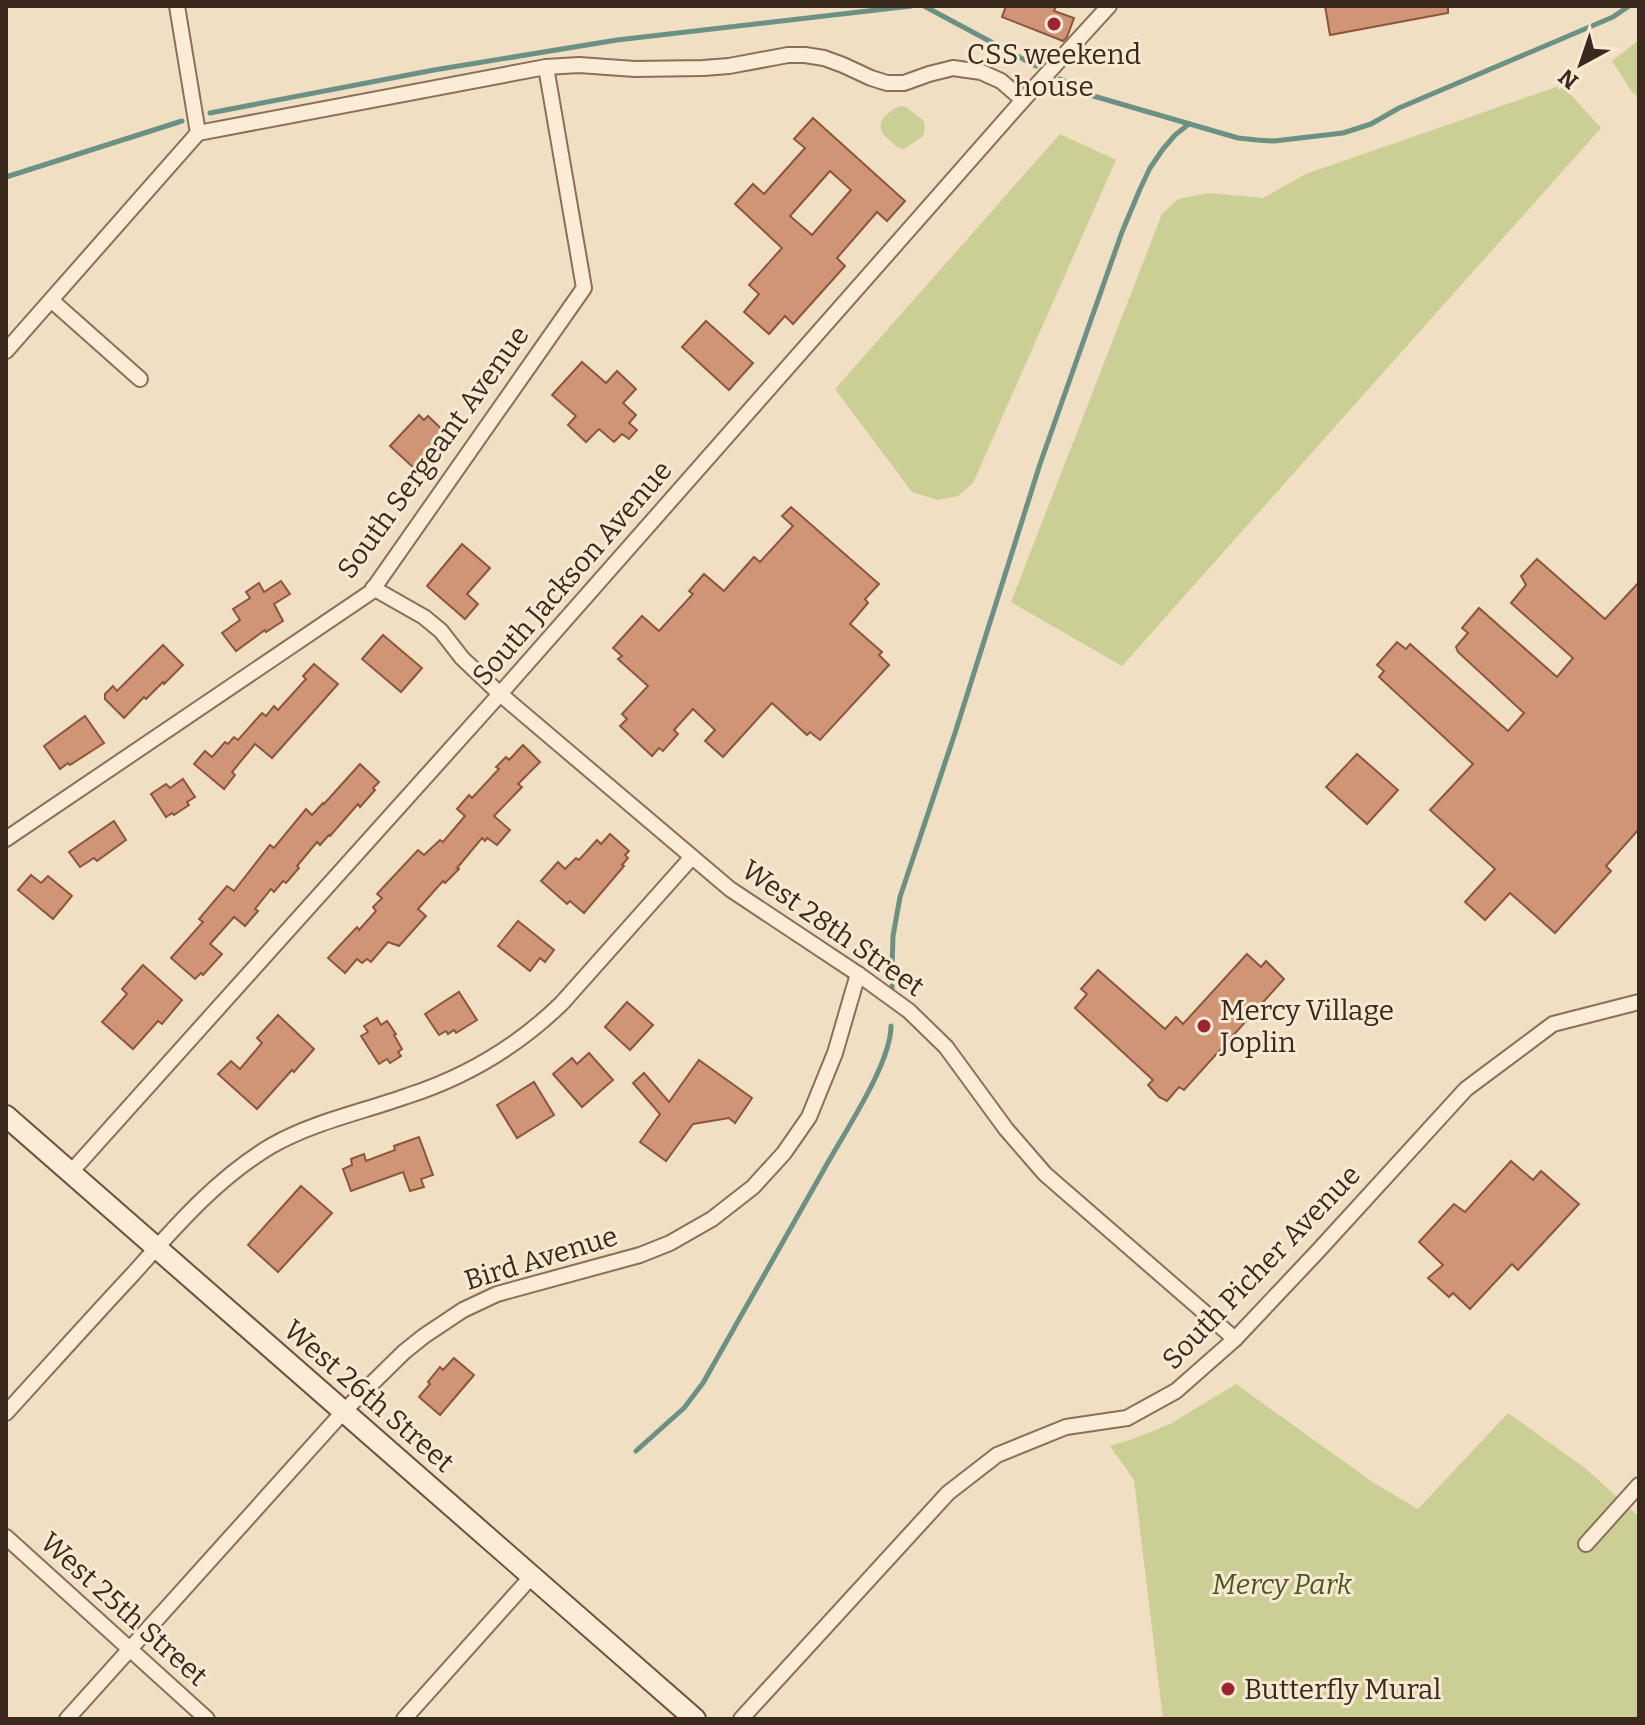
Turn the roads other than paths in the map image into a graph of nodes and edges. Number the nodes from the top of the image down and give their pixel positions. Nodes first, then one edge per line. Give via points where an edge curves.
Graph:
1 (177, 6) edge
2 (1107, 7) edge
3 (546, 67) junction
4 (1023, 100) junction
5 (198, 133) junction
6 (51, 300) junction
7 (6, 351) edge
8 (140, 379) dead end
9 (373, 588) junction
10 (500, 694) junction
11 (6, 839) edge
12 (692, 857) junction
13 (858, 974) junction
14 (1639, 1002) edge
15 (6, 1116) edge
16 (71, 1172) junction
17 (156, 1247) junction
18 (1235, 1339) junction
19 (344, 1411) junction
20 (6, 1413) edge
21 (1639, 1485) edge
22 (6, 1537) edge
23 (1586, 1544) dead end
24 (532, 1576) junction
25 (130, 1649) junction
26 (67, 1719) edge
27 (207, 1719) edge
28 (404, 1719) edge
29 (695, 1719) edge
30 (741, 1719) edge

1 - 5 street
2 - 4 street, South Jackson Avenue
3 - 4 street via 716,67 805,55 887,83 953,68 981,72
3 - 5 street
3 - 9 street, South Sergeant Avenue via 584,288
4 - 10 street, South Jackson Avenue
5 - 6 street
6 - 7 street
6 - 8 street
9 - 10 street, West 28th Street via 441,631
9 - 11 street, South Sergeant Avenue
10 - 12 street, West 28th Street
10 - 16 street, South Jackson Avenue
12 - 13 street, West 28th Street via 730,889
12 - 17 street via 562,1003 520,1039 444,1083 309,1128 272,1146 215,1188
13 - 18 street, West 28th Street via 909,1011 946,1047 1045,1174
13 - 19 street, Bird Avenue via 809,1117 753,1187 670,1243 497,1294 463,1310 414,1344
14 - 18 street, South Picher Avenue via 1553,1024 1466,1089
15 - 16 main road, West 26th Street
16 - 17 main road, West 26th Street
17 - 19 main road, West 26th Street
17 - 20 street
18 - 30 street, South Picher Avenue via 1176,1391 1127,1418 1066,1427 997,1455 948,1493
19 - 24 main road, West 26th Street
19 - 25 street, Bird Avenue
21 - 23 street
22 - 25 street, West 25th Street
24 - 28 street
24 - 29 main road, West 26th Street
25 - 26 street, Bird Avenue
25 - 27 street, West 25th Street

